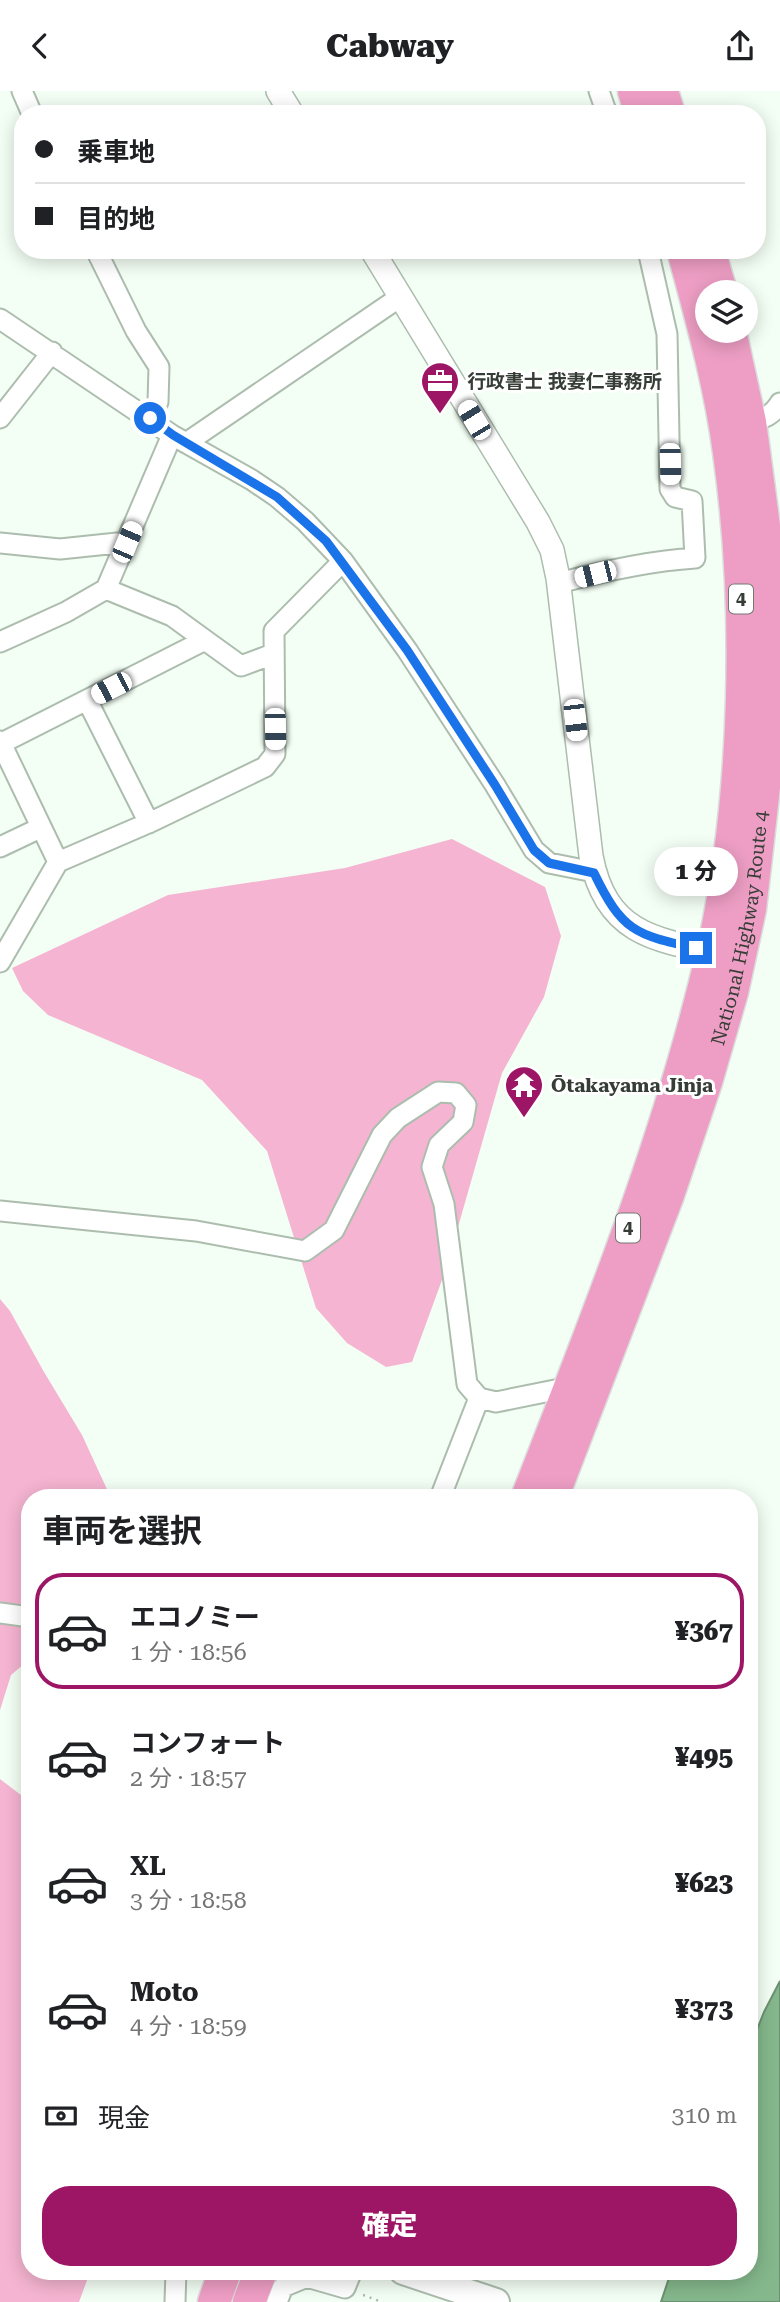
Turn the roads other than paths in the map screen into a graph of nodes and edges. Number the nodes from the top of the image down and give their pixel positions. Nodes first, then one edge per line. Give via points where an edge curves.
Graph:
1 (100, 259) edge
2 (377, 259) edge
3 (650, 259) edge
4 (685, 259) edge
5 (712, 259) edge
6 (718, 280) edge
7 (400, 297) junction
8 (0, 319) edge
9 (733, 343) edge
10 (52, 352) junction
11 (780, 403) edge
12 (0, 418) edge
13 (150, 418) junction
14 (750, 422) junction
15 (179, 439) junction
16 (127, 542) junction
17 (0, 543) edge
18 (342, 561) junction
19 (559, 583) junction
20 (106, 589) junction
21 (205, 640) junction
22 (0, 642) edge
23 (273, 654) junction
24 (87, 700) junction
25 (0, 743) edge
26 (149, 823) junction
27 (40, 828) junction
28 (0, 847) edge
29 (58, 862) junction
30 (594, 873) junction
31 (726, 954) junction
32 (0, 962) edge
33 (0, 1211) edge
34 (570, 1387) junction
35 (479, 1398) junction
36 (444, 1489) edge
37 (530, 1489) edge
38 (555, 1489) edge
39 (0, 1613) edge
40 (21, 1616) edge
41 (175, 2280) edge
42 (222, 2280) edge
43 (258, 2280) edge
44 (300, 2280) edge
45 (317, 2280) edge
46 (348, 2280) edge
47 (432, 2280) edge
48 (174, 2302) edge
49 (214, 2302) edge
50 (249, 2302) edge
51 (277, 2302) edge
52 (496, 2302) edge

1 - 13 street via 159,367 158,402
2 - 7 street
3 - 19 street via 667,334 670,489 675,497 692,501 695,558 614,569
4 - 31 highway, National Highway Route 4 / 4 via 714,372 737,515 741,719 728,863
5 - 6 highway
7 - 15 street
7 - 19 street via 538,522 552,550
8 - 10 street
9 - 14 highway, National Highway Route 4 / 4
10 - 12 street
10 - 13 street
11 - 14 street via 768,416
13 - 15 street
14 - 31 highway, National Highway Route 4 / 4 via 767,549 772,669 750,909
15 - 16 street
15 - 18 street via 277,497
16 - 17 street via 60,549
16 - 20 street
18 - 23 street via 274,631
18 - 30 street via 407,650 534,850 549,863
19 - 30 street
20 - 21 street via 172,617
20 - 22 street
21 - 23 street via 241,666
21 - 24 street
23 - 26 street via 275,754 265,767
24 - 25 street
24 - 26 street
25 - 27 street
26 - 29 street
27 - 28 street
27 - 29 street
29 - 32 street
30 - 31 street via 610,906 630,928 661,941
31 - 34 highway, National Highway Route 4 / 4
31 - 38 highway, National Highway Route 4 / 4 via 706,1082 668,1195
33 - 35 street via 196,1231 305,1251 334,1230 382,1135 398,1118 438,1092 456,1093 466,1105 463,1122 439,1145 432,1167 444,1204 467,1384
34 - 35 street via 496,1402
34 - 37 highway, National Highway Route 4 / 4
35 - 36 street
39 - 40 street
41 - 48 street
42 - 49 highway
43 - 50 highway
44 - 51 street via 283,2287
45 - 46 street via 345,2288
47 - 52 main road

